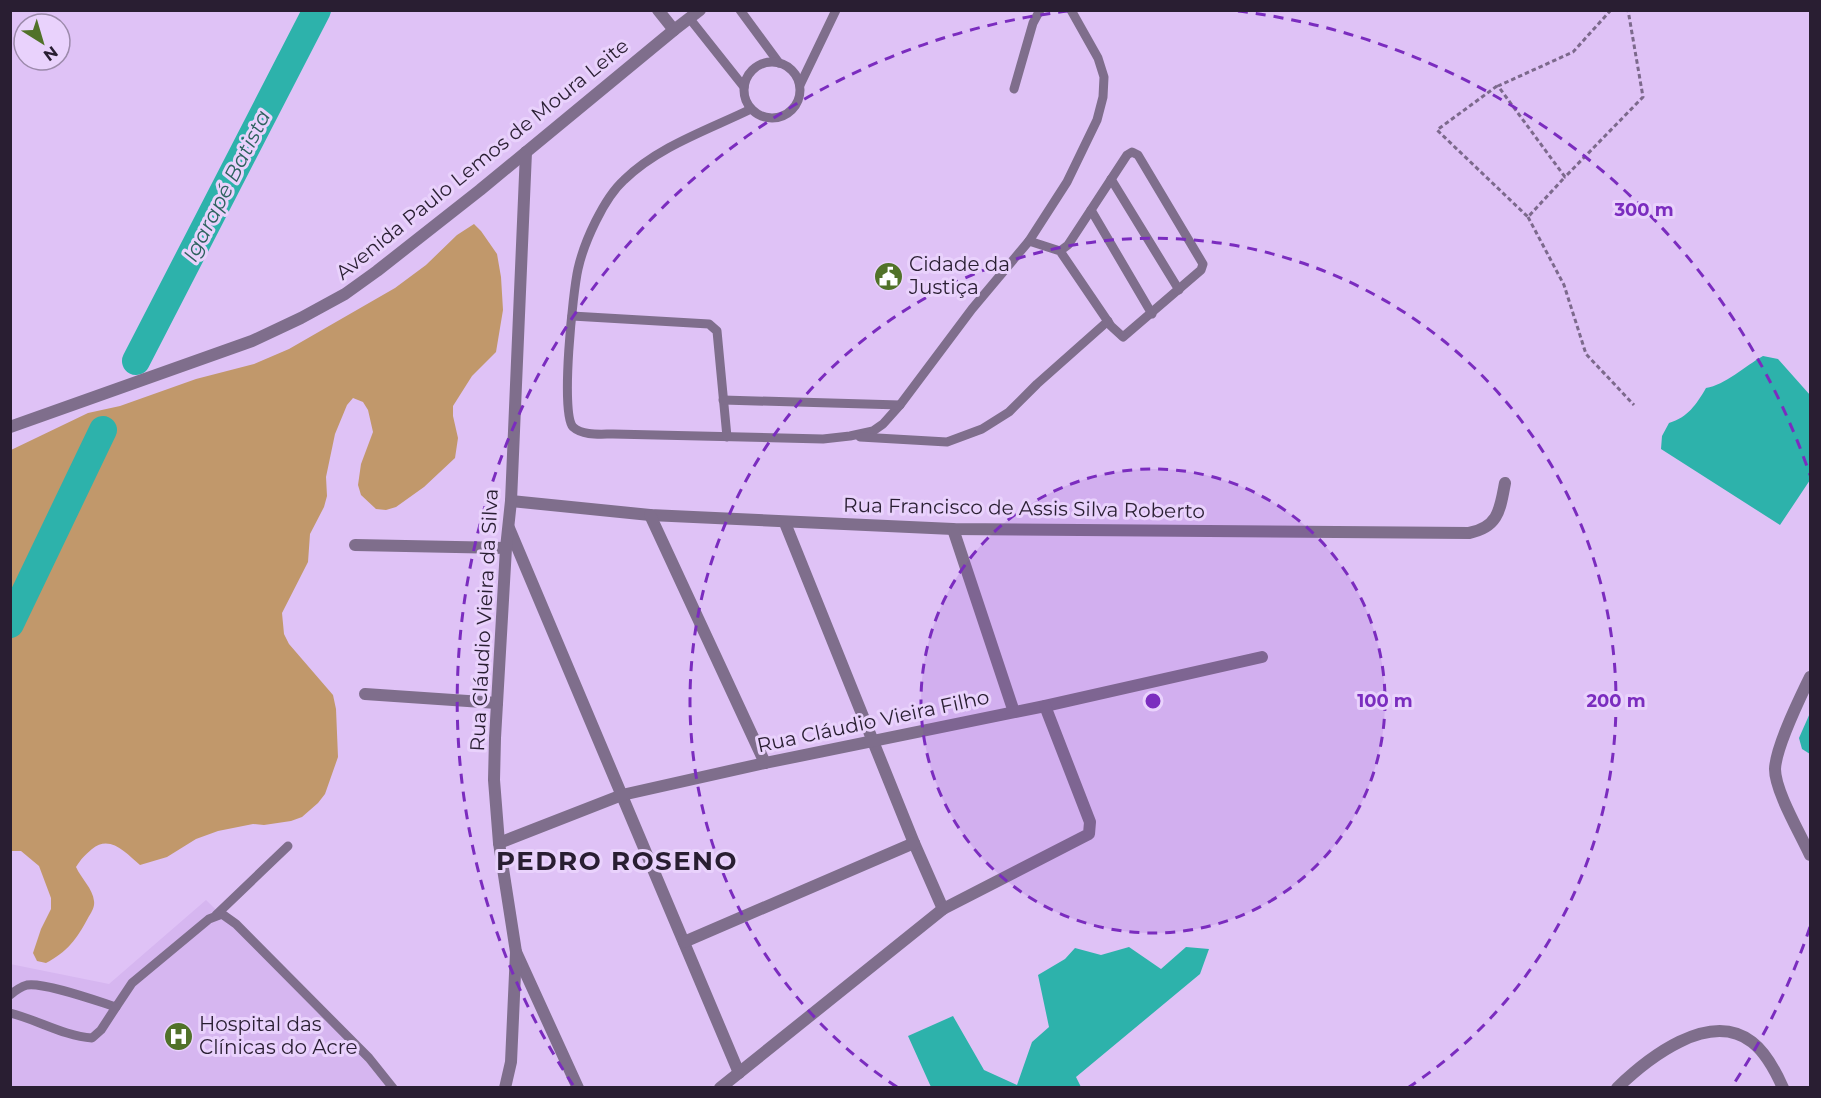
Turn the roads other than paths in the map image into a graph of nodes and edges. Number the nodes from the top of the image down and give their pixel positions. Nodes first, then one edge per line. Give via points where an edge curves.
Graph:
1 (658, 10) edge
2 (700, 10) edge
3 (740, 10) edge
4 (836, 10) edge
5 (1040, 10) edge
6 (1071, 10) edge
7 (690, 19) junction
8 (674, 30) junction
9 (779, 63) junction
10 (800, 85) junction
11 (744, 87) junction
12 (1014, 89) dead end
13 (751, 109) junction
14 (526, 152) junction
15 (1111, 179) junction
16 (1091, 210) junction
17 (1029, 241) junction
18 (1060, 251) junction
19 (1179, 290) junction
20 (1152, 314) junction
21 (572, 316) junction
22 (1108, 321) junction
23 (723, 400) junction
24 (900, 405) junction
25 (10, 427) edge
26 (850, 436) junction
27 (727, 437) junction
28 (1505, 483) dead end
29 (511, 501) junction
30 (650, 515) junction
31 (785, 523) junction
32 (509, 528) junction
33 (953, 529) junction
34 (354, 545) dead end
35 (506, 548) junction
36 (1262, 657) dead end
37 (1810, 677) edge
38 (365, 694) dead end
39 (497, 703) junction
40 (1045, 706) junction
41 (1014, 712) junction
42 (873, 741) junction
43 (765, 763) junction
44 (622, 795) junction
45 (498, 843) junction
46 (914, 843) junction
47 (288, 846) dead end
48 (1810, 855) edge
49 (943, 909) junction
50 (216, 915) junction
51 (684, 942) junction
52 (516, 952) junction
53 (10, 995) edge
54 (116, 1007) junction
55 (10, 1013) edge
56 (739, 1073) junction
57 (393, 1088) edge
58 (505, 1088) edge
59 (578, 1088) edge
60 (720, 1088) edge
61 (1617, 1088) edge
62 (1783, 1088) edge

1 - 8 street
2 - 7 street, Avenida Paulo Lemos de Moura Leite
3 - 9 lane
4 - 10 lane
5 - 12 lane
6 - 17 lane via 1098,58 1104,77 1103,97 1097,120 1067,182
7 - 8 street, Avenida Paulo Lemos de Moura Leite
7 - 11 lane
8 - 14 street, Avenida Paulo Lemos de Moura Leite
9 - 10 lane via 793,71
9 - 11 lane via 756,67
10 - 13 lane via 794,107 781,116 765,117
11 - 13 lane
13 - 21 lane via 656,155 622,181 595,222 578,268
14 - 25 street, Avenida Paulo Lemos de Moura Leite via 377,271 301,318 252,341
14 - 29 street, Rua Cláudio Vieira da Silva
15 - 16 lane
15 - 19 lane
15 - 19 lane via 1126,155 1138,155 1203,264
16 - 18 lane
16 - 20 lane
17 - 18 lane
17 - 24 lane
18 - 22 lane
19 - 20 lane
20 - 22 lane via 1123,337
21 - 23 lane via 709,324 717,331
21 - 27 lane via 567,392 572,426 584,433
22 - 26 lane via 1009,412 982,429 946,442
23 - 24 lane
23 - 27 lane
24 - 26 lane via 873,431
26 - 27 lane
28 - 33 street, Rua Francisco de Assis Silva Roberto via 1496,518 1489,526 1469,533
29 - 30 street, Rua Francisco de Assis Silva Roberto
29 - 32 street, Rua Cláudio Vieira da Silva
30 - 31 street, Rua Francisco de Assis Silva Roberto
30 - 43 street
31 - 33 street, Rua Francisco de Assis Silva Roberto
31 - 42 street
32 - 35 street, Rua Cláudio Vieira da Silva
32 - 44 street
33 - 41 street
34 - 35 street
35 - 39 street, Rua Cláudio Vieira da Silva
36 - 40 street, Rua Cláudio Vieira Filho
37 - 48 street via 1775,768 1778,786
38 - 39 street
39 - 45 street, Rua Cláudio Vieira da Silva via 494,780
40 - 41 street, Rua Cláudio Vieira Filho
40 - 49 street via 1090,822 1089,834
41 - 42 street, Rua Cláudio Vieira Filho
42 - 43 street, Rua Cláudio Vieira Filho
42 - 46 street
43 - 44 street, Rua Cláudio Vieira Filho
44 - 45 street, Rua Cláudio Vieira Filho
44 - 51 street
45 - 52 street, Rua Cláudio Vieira da Silva
46 - 49 street
46 - 51 street
47 - 50 lane
49 - 56 street
50 - 54 lane via 132,983
50 - 57 lane via 222,914 236,924 369,1058
51 - 56 street
52 - 58 street, Rua Cláudio Vieira da Silva via 511,1062
52 - 59 street
53 - 54 lane via 26,985 35,985
54 - 55 lane via 92,1038 78,1037
56 - 60 street
61 - 62 street via 1642,1063 1669,1046 1716,1032 1736,1033 1751,1041

